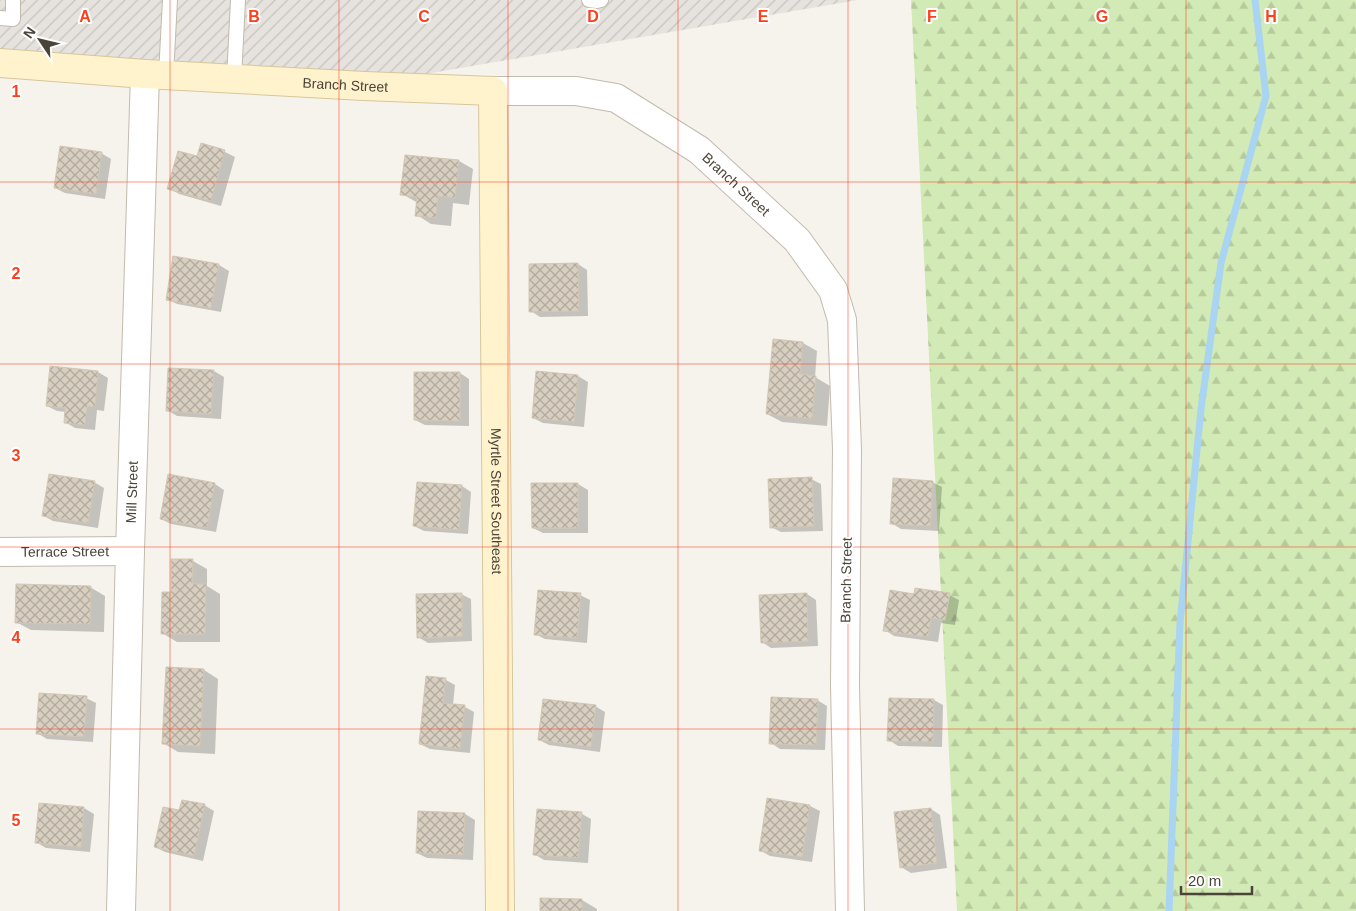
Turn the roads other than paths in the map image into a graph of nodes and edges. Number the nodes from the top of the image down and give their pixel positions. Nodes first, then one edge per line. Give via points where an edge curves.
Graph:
1 (14, 0) edge
2 (170, 0) edge
3 (238, 0) edge
4 (589, 0) edge
5 (601, 0) edge
6 (0, 18) edge
7 (0, 63) edge
8 (156, 75) junction
9 (234, 79) junction
10 (493, 91) junction
11 (130, 551) junction
12 (0, 552) edge
13 (121, 911) edge
14 (500, 911) edge
15 (850, 911) edge

1 - 6 lane via 13,19
2 - 8 lane, Mill Street
3 - 9 lane
4 - 5 lane
7 - 8 street, Branch Street
8 - 9 street, Branch Street
8 - 11 street, Mill Street
9 - 10 street, Branch Street
10 - 14 street, Myrtle Street Southeast
10 - 15 street, Branch Street via 576,91 616,98 699,150 797,240 833,290 842,320 847,449 844,685
11 - 12 street, Terrace Street
11 - 13 street, Mill Street

